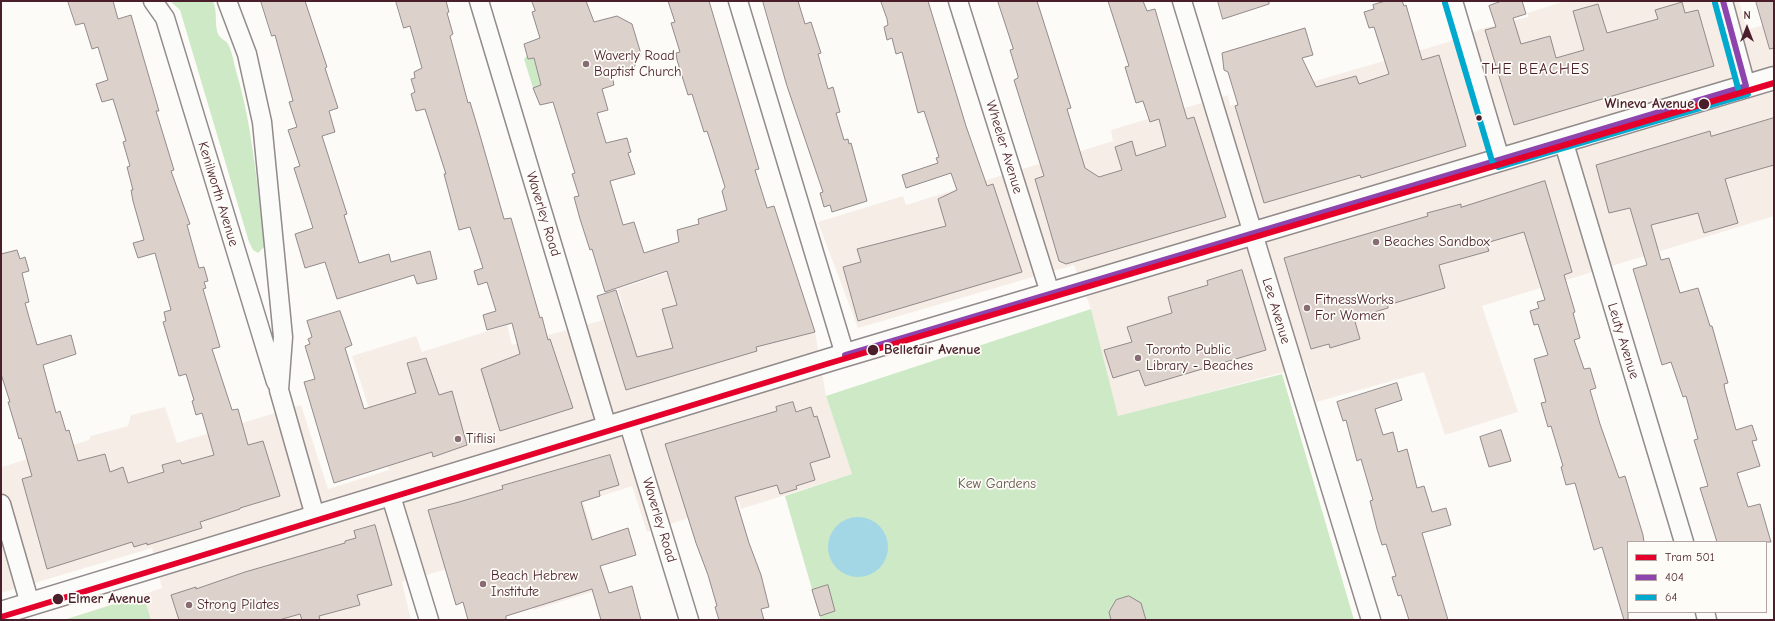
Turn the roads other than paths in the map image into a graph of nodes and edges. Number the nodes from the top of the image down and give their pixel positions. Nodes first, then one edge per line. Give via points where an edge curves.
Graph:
1 (153, 1) edge
2 (226, 1) edge
3 (479, 1) edge
4 (738, 1) edge
5 (958, 1) edge
6 (1182, 1) edge
7 (1453, 1) edge
8 (1723, 1) edge
9 (1774, 78) edge
10 (1746, 86) junction
11 (1563, 140) junction
12 (1500, 159) junction
13 (1252, 232) junction
14 (1050, 293) junction
15 (845, 355) junction
16 (279, 390) junction
17 (628, 420) junction
18 (607, 427) junction
19 (390, 493) junction
20 (1, 504) edge
21 (315, 516) junction
22 (1684, 541) edge
23 (30, 604) junction
24 (1, 613) edge
25 (429, 620) edge
26 (688, 620) edge
27 (1371, 620) edge

1 - 16 street, Kenilworth Avenue via 165,18
2 - 16 street, Kenilworth Avenue via 247,54 262,122 283,337
3 - 18 street, Waverley Road
4 - 15 street
5 - 14 street, Wheeler Avenue
6 - 13 street, Lee Avenue
7 - 12 street
8 - 10 street
9 - 10 main road
10 - 11 main road
11 - 12 main road
11 - 22 street, Leuty Avenue
12 - 13 main road
13 - 14 main road
13 - 27 street, Lee Avenue
14 - 15 main road
15 - 17 main road
16 - 21 street, Kenilworth Avenue
17 - 18 main road
17 - 26 street, Waverley Road
18 - 19 main road
19 - 21 main road
19 - 25 street
20 - 23 street
21 - 23 main road
23 - 24 main road

